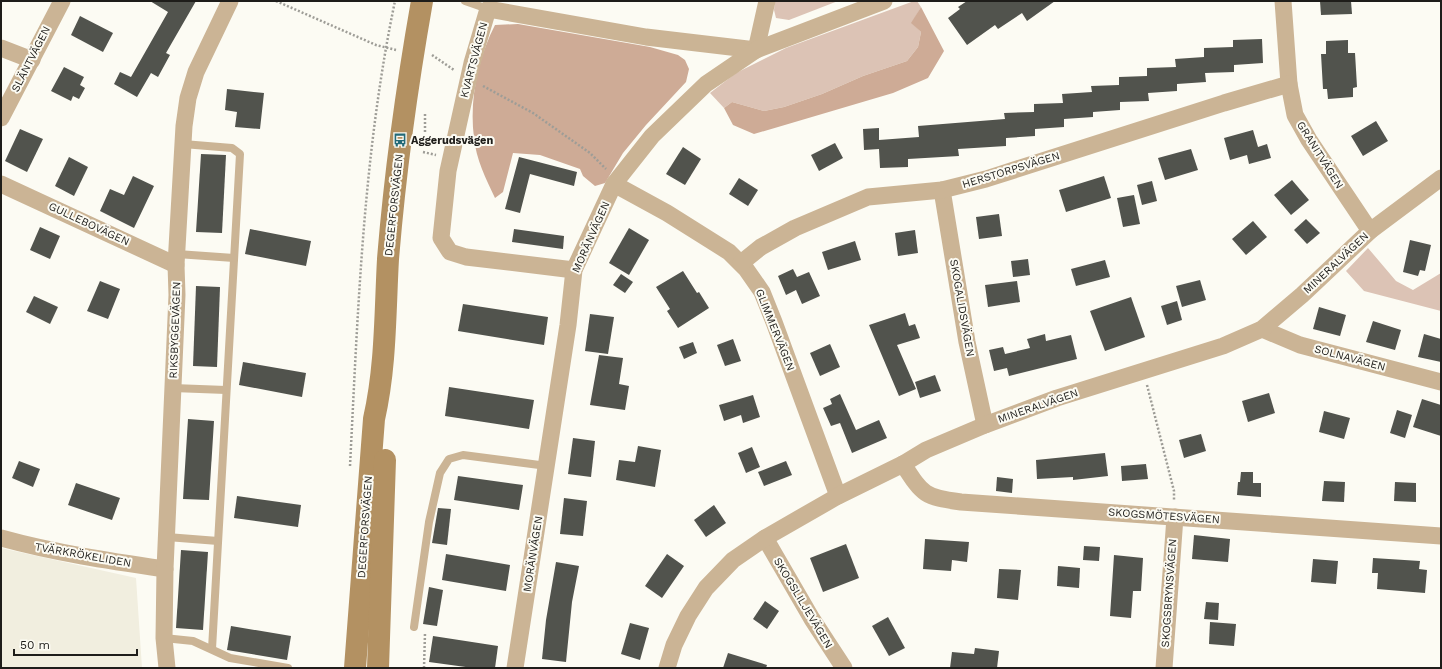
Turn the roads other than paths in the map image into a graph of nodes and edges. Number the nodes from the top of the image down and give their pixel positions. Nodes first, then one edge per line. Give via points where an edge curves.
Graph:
1 (62, 1) edge
2 (230, 1) edge
3 (422, 1) edge
4 (465, 1) edge
5 (767, 1) edge
6 (884, 1) edge
7 (1283, 1) edge
8 (488, 9) junction
9 (1, 48) edge
10 (756, 50) junction
11 (32, 60) junction
12 (1289, 84) junction
13 (1, 118) edge
14 (183, 144) junction
15 (1441, 178) edge
16 (1, 184) edge
17 (614, 184) junction
18 (942, 190) junction
19 (1370, 231) junction
20 (234, 258) junction
21 (177, 260) junction
22 (741, 263) junction
23 (574, 270) junction
24 (1262, 330) junction
25 (1441, 382) edge
26 (381, 387) junction
27 (173, 388) junction
28 (226, 390) junction
29 (985, 425) junction
30 (903, 464) junction
31 (547, 466) junction
32 (838, 496) junction
33 (1175, 517) junction
34 (1441, 536) edge
35 (167, 537) junction
36 (1, 538) edge
37 (765, 538) junction
38 (218, 542) junction
39 (165, 569) junction
40 (414, 626) road end
41 (164, 638) junction
42 (212, 649) junction
43 (167, 668) edge
44 (288, 668) edge
45 (355, 668) edge
46 (378, 668) edge
47 (515, 668) edge
48 (668, 668) edge
49 (844, 668) edge
50 (1164, 668) edge

1 - 11 street, SLÄNTVÄGEN
2 - 14 street, RIKSBYGGEVÄGEN via 196,72 188,98
3 - 26 main road, DEGERFORSVÄGEN via 401,134 388,258
4 - 8 lane
5 - 10 street
6 - 10 street, MORÄNVÄGEN
7 - 12 street, GRANITVÄGEN
8 - 10 street, KVARTSVÄGEN via 646,37
8 - 23 street, KVARTSVÄGEN via 468,78 448,171 441,238 450,252 466,258
9 - 11 street
10 - 17 street, MORÄNVÄGEN via 706,84 680,107 652,136
11 - 13 street, SLÄNTVÄGEN
12 - 18 street, HERSTORPSVÄGEN
12 - 19 street, GRANITVÄGEN via 1295,115
14 - 20 lane via 232,148 240,154
14 - 21 street, RIKSBYGGEVÄGEN
15 - 19 street, MINERALVÄGEN
16 - 21 street, GULLEBOVÄGEN
17 - 22 street, GLIMMERVÄGEN via 674,217 729,252
17 - 23 street, MORÄNVÄGEN
18 - 22 street, HERSTORPSVÄGEN via 868,197 845,205 795,228 761,247
18 - 29 street, SKOGALIDSVÄGEN via 967,342
19 - 24 street, MINERALVÄGEN
20 - 21 lane
20 - 28 lane
21 - 27 street, RIKSBYGGEVÄGEN
22 - 32 street, GLIMMERVÄGEN via 764,298
23 - 31 street, MORÄNVÄGEN
24 - 25 street, SOLNAVÄGEN via 1300,345
24 - 29 street, MINERALVÄGEN via 1224,346 1057,398
26 - 45 main road, DEGERFORSVÄGEN via 374,419
26 - 46 main road, DEGERFORSVÄGEN via 386,419
27 - 28 lane
27 - 35 street, RIKSBYGGEVÄGEN
28 - 38 lane
29 - 30 street, MINERALVÄGEN via 926,450
30 - 32 street, MINERALVÄGEN
30 - 33 street, SKOGSMÖTESVÄGEN via 918,488 933,498
31 - 40 lane via 463,455 449,459 440,473 429,522
31 - 47 street, MORÄNVÄGEN
32 - 37 street, MINERALVÄGEN
33 - 34 street, SKOGSMÖTESVÄGEN
33 - 50 street, SKOGSBRYNSVÄGEN
35 - 38 lane
35 - 39 street, RIKSBYGGEVÄGEN
36 - 39 street, TVÄRKRÖKELIDEN via 26,545
37 - 48 street, MINERALVÄGEN via 733,560 706,588 674,645
37 - 49 street, SKOGSLILJEVÄGEN
38 - 42 lane
39 - 41 street, RIKSBYGGEVÄGEN
41 - 42 lane via 193,641
41 - 43 street, RIKSBYGGEVÄGEN
42 - 44 lane via 230,658

